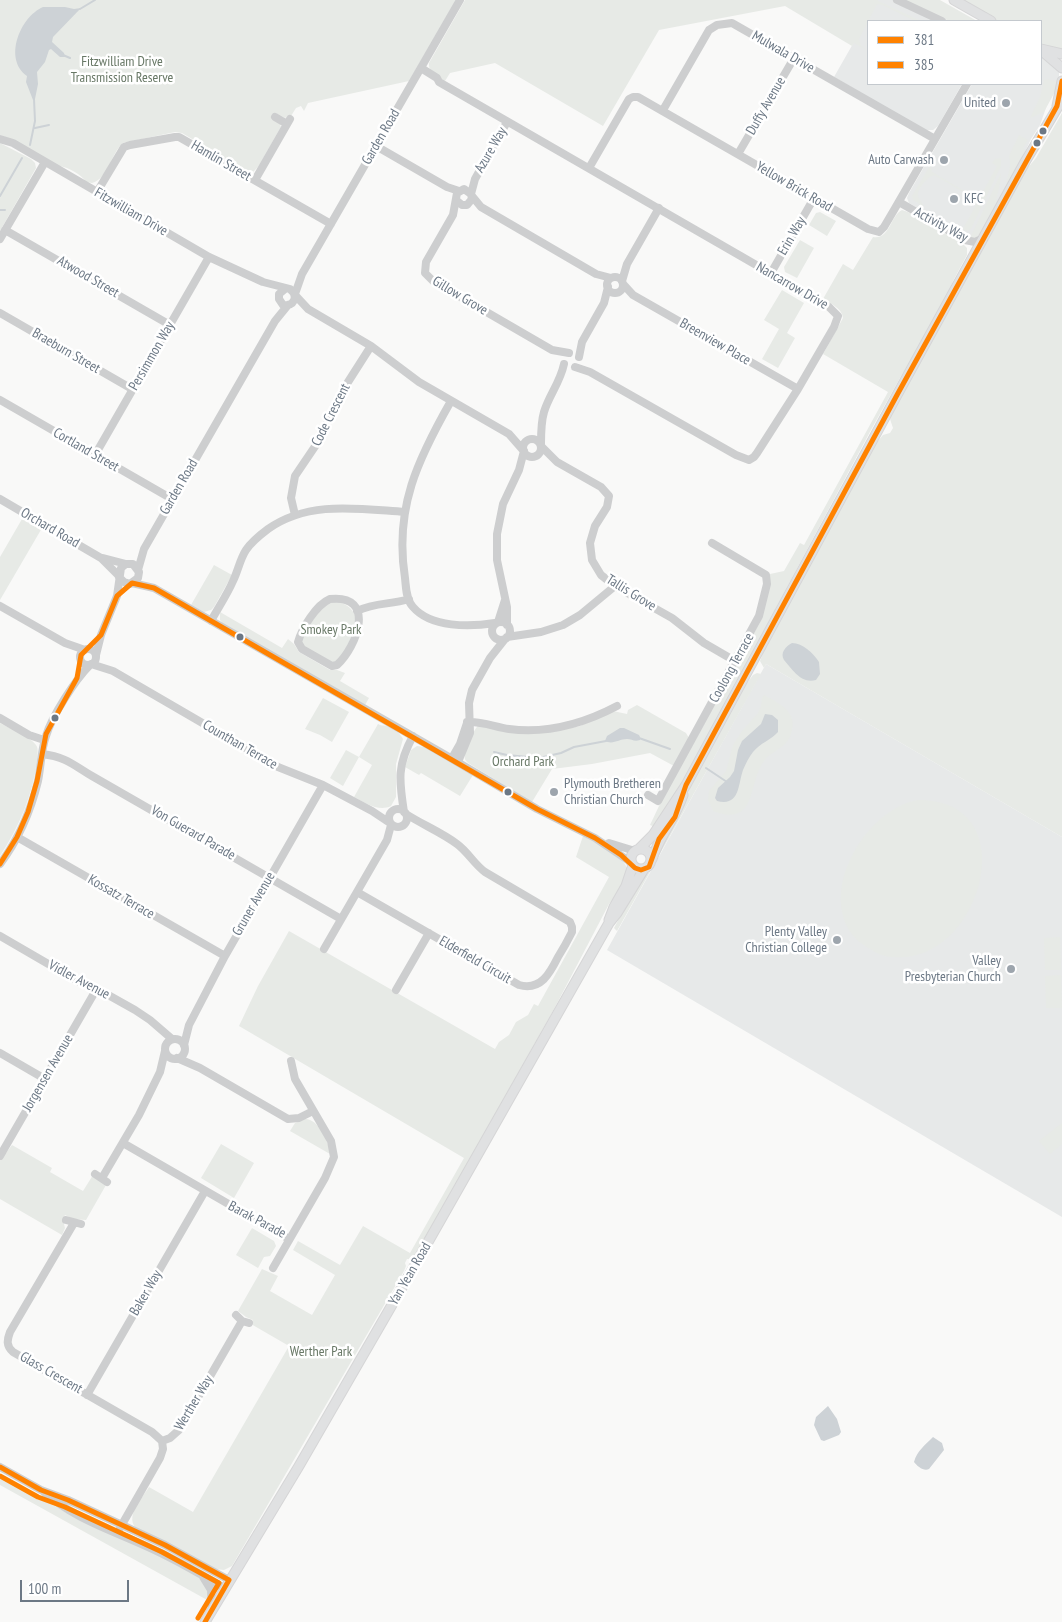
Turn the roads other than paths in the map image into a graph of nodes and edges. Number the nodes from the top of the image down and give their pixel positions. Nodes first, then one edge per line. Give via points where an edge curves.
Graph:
1 (460, 0) edge
2 (898, 0) edge
3 (954, 0) edge
4 (940, 20) edge
5 (989, 20) edge
6 (1042, 50) edge
7 (1042, 51) edge
8 (1062, 54) edge
9 (794, 58) junction
10 (1062, 68) edge
11 (420, 70) junction
12 (1062, 81) edge
13 (966, 85) edge
14 (1059, 103) edge
15 (662, 110) junction
16 (275, 117) dead end
17 (507, 122) junction
18 (0, 139) edge
19 (934, 140) junction
20 (376, 146) junction
21 (738, 154) junction
22 (45, 162) junction
23 (589, 168) junction
24 (474, 179) junction
25 (255, 180) junction
26 (97, 192) junction
27 (458, 195) junction
28 (471, 195) junction
29 (814, 198) junction
30 (899, 202) junction
31 (466, 205) junction
32 (481, 207) junction
33 (659, 208) junction
34 (453, 215) junction
35 (331, 224) junction
36 (5, 230) junction
37 (984, 238) junction
38 (0, 239) edge
39 (965, 240) junction
40 (209, 257) junction
41 (627, 264) junction
42 (969, 264) junction
43 (770, 273) junction
44 (302, 274) junction
45 (263, 282) junction
46 (610, 282) junction
47 (620, 287) junction
48 (285, 288) junction
49 (295, 295) junction
50 (279, 300) junction
51 (604, 303) junction
52 (289, 305) junction
53 (308, 309) junction
54 (0, 313) edge
55 (275, 321) junction
56 (170, 324) junction
57 (582, 342) junction
58 (371, 346) junction
59 (552, 350) junction
60 (569, 353) junction
61 (579, 358) junction
62 (564, 363) junction
63 (574, 368) junction
64 (590, 372) junction
65 (560, 379) junction
66 (132, 389) junction
67 (798, 389) junction
68 (0, 400) edge
69 (451, 401) junction
70 (542, 423) junction
71 (509, 434) junction
72 (530, 439) junction
73 (541, 446) junction
74 (524, 450) junction
75 (95, 455) junction
76 (536, 456) junction
77 (556, 462) junction
78 (519, 470) junction
79 (0, 499) edge
80 (172, 500) junction
81 (405, 512) junction
82 (296, 515) junction
83 (712, 543) dead end
84 (144, 549) junction
85 (101, 558) junction
86 (127, 564) junction
87 (139, 571) junction
88 (119, 577) junction
89 (131, 584) junction
90 (612, 584) junction
91 (154, 588) junction
92 (117, 596) junction
93 (505, 598) junction
94 (409, 599) junction
95 (0, 606) edge
96 (357, 611) junction
97 (211, 621) junction
98 (497, 623) junction
99 (473, 625) junction
100 (508, 625) junction
101 (532, 632) junction
102 (101, 635) junction
103 (493, 636) junction
104 (506, 638) junction
105 (65, 643) junction
106 (86, 650) junction
107 (96, 655) junction
108 (490, 658) junction
109 (81, 659) junction
110 (735, 661) junction
111 (91, 665) junction
112 (112, 671) junction
113 (77, 678) junction
114 (624, 711) dead end
115 (0, 718) edge
116 (469, 720) junction
117 (413, 736) junction
118 (44, 740) junction
119 (42, 754) junction
120 (455, 760) junction
121 (323, 785) junction
122 (686, 785) junction
123 (401, 792) junction
124 (648, 795) dead end
125 (372, 811) junction
126 (392, 811) junction
127 (405, 813) junction
128 (391, 824) junction
129 (403, 825) junction
130 (427, 826) junction
131 (17, 837) junction
132 (595, 838) junction
133 (387, 840) junction
134 (637, 850) junction
135 (652, 859) junction
136 (0, 864) edge
137 (633, 864) junction
138 (644, 869) junction
139 (270, 878) junction
140 (357, 892) junction
141 (341, 919) junction
142 (609, 923) junction
143 (429, 933) junction
144 (0, 936) edge
145 (324, 948) dead end
146 (225, 956) junction
147 (96, 990) junction
148 (396, 990) dead end
149 (189, 1025) junction
150 (157, 1026) junction
151 (174, 1039) junction
152 (185, 1047) junction
153 (165, 1049) junction
154 (0, 1053) edge
155 (176, 1059) junction
156 (291, 1061) dead end
157 (200, 1068) junction
158 (160, 1072) junction
159 (45, 1079) junction
160 (313, 1111) junction
161 (123, 1143) junction
162 (0, 1156) edge
163 (101, 1178) dead end
164 (205, 1191) junction
165 (74, 1222) dead end
166 (289, 1239) junction
167 (272, 1268) dead end
168 (243, 1320) dead end
169 (87, 1394) junction
170 (162, 1441) junction
171 (0, 1467) edge
172 (41, 1490) junction
173 (121, 1525) junction
174 (117, 1533) junction
175 (203, 1576) junction
176 (227, 1584) junction
177 (212, 1610) junction
178 (205, 1622) edge

1 - 11 street, Garden Road
2 - 4 street
3 - 5 main road
6 - 8 main road
7 - 10 main road
9 - 15 street, Mulwala Drive via 735,24 717,25 708,30
9 - 19 street, Mulwala Drive
9 - 21 street, Duffy Avenue
11 - 17 street, Nancarrow Drive
11 - 20 street, Garden Road
12 - 14 main road
13 - 19 street, Yellow Brick Road
14 - 37 main road
15 - 21 street, Yellow Brick Road
15 - 23 street, Yellow Brick Road via 638,97 629,99
16 - 25 street via 289,121
17 - 23 street, Nancarrow Drive
17 - 24 street, Azure Way
18 - 22 street, Fitzwilliam Drive
19 - 30 street, Yellow Brick Road
20 - 27 street
20 - 35 street, Garden Road
21 - 29 street, Yellow Brick Road
22 - 26 street, Fitzwilliam Drive
22 - 36 street
23 - 33 street, Nancarrow Drive
24 - 27 street, Azure Way
24 - 28 street, Azure Way
25 - 26 street, Hamlin Street via 175,137 124,147
25 - 35 street, Hamlin Street
26 - 40 street, Fitzwilliam Drive
27 - 28 street via 467,190
27 - 31 street via 460,204
27 - 34 street, Gillow Grove
28 - 31 street via 471,201
28 - 32 street
29 - 30 street, Yellow Brick Road via 876,232 884,227
29 - 43 street, Erin Way
30 - 39 street, Activity Way
31 - 32 street
31 - 34 street, Gillow Grove
32 - 46 street
33 - 41 street
33 - 43 street, Nancarrow Drive
34 - 59 street, Gillow Grove via 426,262 425,273
35 - 44 street, Garden Road
36 - 38 street
36 - 56 street, Atwood Street
37 - 39 street, Activity Way via 975,242
37 - 42 main road
39 - 42 street via 970,248
40 - 45 street, Fitzwilliam Drive
40 - 56 street, Persimmon Way
41 - 46 street
41 - 47 street
42 - 122 main road
43 - 67 street, Nancarrow Drive via 829,307 838,316
44 - 48 street, Garden Road
44 - 49 street, Garden Road
45 - 48 street, Fitzwilliam Drive
45 - 50 street, Fitzwilliam Drive
46 - 47 street via 619,278
46 - 47 street via 611,292
46 - 51 street
47 - 51 street
47 - 67 street, Breenview Place
48 - 49 street
48 - 50 street via 279,294
49 - 52 street
49 - 53 street
50 - 52 street
50 - 55 street, Garden Road
51 - 57 street
52 - 53 street
52 - 55 street, Garden Road
53 - 58 street
54 - 66 street, Braeburn Street
55 - 80 street, Garden Road
56 - 66 street, Persimmon Way
57 - 60 street
57 - 61 street
58 - 69 street via 407,374
58 - 82 street, Code Crescent via 296,476 291,498
59 - 60 street, Gillow Grove
59 - 62 street, Gillow Grove
60 - 61 street via 575,353
60 - 62 street via 564,357
61 - 63 street
61 - 64 street, Nancarrow Drive
62 - 63 street via 568,368
62 - 65 street
63 - 64 street, Nancarrow Drive
63 - 65 street
64 - 67 street, Nancarrow Drive via 749,460 757,453
65 - 70 street via 547,403
66 - 75 street, Persimmon Way
68 - 75 street, Cortland Street
69 - 71 street
69 - 81 street via 421,457
70 - 72 street
70 - 73 street
71 - 72 street
71 - 74 street
72 - 73 street via 537,440
72 - 74 street via 524,444
73 - 76 street
73 - 77 street, Tallis Grove
74 - 76 street via 529,456
74 - 78 street
75 - 80 street, Cortland Street
76 - 77 street, Tallis Grove
76 - 78 street
77 - 90 street, Tallis Grove via 601,487 609,496 595,526 590,552 596,568
78 - 93 street via 503,504 497,534 497,560
79 - 85 street, Orchard Road
80 - 84 street, Garden Road
81 - 82 street via 332,508
81 - 94 street via 403,556
82 - 97 street via 271,527 247,548
83 - 110 street, Coolong Terrace via 767,578 759,616
84 - 86 street, Garden Road
84 - 87 street, Garden Road
85 - 86 street, Orchard Road
85 - 88 street, Orchard Road
86 - 87 street via 136,566
86 - 88 street via 120,568
87 - 89 street via 138,578
87 - 91 street
88 - 89 street
88 - 92 street
89 - 91 street
89 - 92 street
90 - 101 street via 580,615 563,625
90 - 110 street, Tallis Grove via 672,618 704,643
91 - 97 street
92 - 102 street
93 - 98 street
93 - 100 street
94 - 96 street via 373,604
94 - 99 street via 413,607 440,623
95 - 105 street
96 - 96 street via 341,599 324,601 302,632 299,647 329,665 337,665 357,634 360,623
97 - 117 street
98 - 99 street
98 - 100 street
98 - 103 street via 492,628
99 - 103 street
100 - 101 street
100 - 104 street via 510,632
101 - 104 street
102 - 106 street
102 - 107 street
103 - 104 street via 499,640
103 - 108 street
104 - 108 street
105 - 106 street
105 - 109 street
106 - 107 street via 92,650
106 - 109 street
107 - 111 street
107 - 112 street, Counthan Terrace
108 - 116 street via 472,690
109 - 111 street
109 - 113 street
110 - 124 street, Coolong Terrace via 658,800
111 - 112 street, Counthan Terrace
111 - 113 street
112 - 121 street, Counthan Terrace via 274,764
113 - 118 street
114 - 116 street via 617,704 582,722 552,729 518,730
115 - 118 street
116 - 120 street
117 - 120 street
117 - 123 street via 401,762
118 - 119 street
119 - 131 street via 33,798
119 - 139 street, Von Guerard Parade via 66,760
120 - 132 street via 537,810
121 - 125 street, Counthan Terrace
121 - 139 street, Gruner Avenue
122 - 134 main road via 653,835
122 - 135 main road via 675,817 659,839
123 - 126 street
123 - 127 street
125 - 126 street, Counthan Terrace
125 - 128 street, Counthan Terrace
126 - 127 street via 398,809
126 - 128 street via 388,817
127 - 129 street
127 - 130 street, Elderfield Circuit
128 - 129 street
128 - 133 street
129 - 130 street, Elderfield Circuit
129 - 133 street
130 - 143 street, Elderfield Circuit via 457,844 484,872 567,920 573,929 548,976 538,984 528,986 514,982
131 - 136 street
131 - 146 street, Kossatz Terrace
132 - 134 street
132 - 137 street
133 - 140 street
134 - 135 main road via 648,851
134 - 137 main road via 632,856
135 - 138 main road
137 - 138 main road
137 - 142 main road, Yan Yean Road
138 - 142 main road, Yan Yean Road
139 - 141 street, Von Guerard Parade
139 - 146 street, Gruner Avenue
140 - 141 street
140 - 143 street, Elderfield Circuit
141 - 145 street
142 - 176 main road, Yan Yean Road via 420,1257
143 - 148 street
144 - 147 street, Vidler Avenue
146 - 149 street, Gruner Avenue
147 - 150 street, Vidler Avenue via 135,1010
147 - 159 street, Jorgensen Avenue
149 - 151 street, Gruner Avenue
149 - 152 street, Gruner Avenue
150 - 151 street, Vidler Avenue
150 - 153 street
151 - 152 street
151 - 153 street via 167,1042
152 - 155 street via 182,1056
152 - 157 street
153 - 155 street via 168,1056
153 - 158 street
154 - 159 street
155 - 157 street
155 - 158 street
156 - 160 street, Barak Parade via 295,1079
157 - 160 street via 288,1118 299,1118
158 - 161 street
159 - 162 street, Jorgensen Avenue
160 - 166 street, Barak Parade via 331,1141 334,1157
161 - 163 street
161 - 164 street, Barak Parade
164 - 166 street, Barak Parade
164 - 169 street, Baker Way
165 - 169 street, Glass Crescent via 10,1332 8,1346 13,1352
166 - 167 street
168 - 170 street, Werther Way via 179,1430
169 - 170 street, Glass Crescent
170 - 173 street, Werther Way via 160,1458
171 - 172 street
172 - 173 street
172 - 174 street via 77,1516
173 - 174 street, Werther Way
173 - 176 street via 165,1545
174 - 175 street
175 - 176 street
175 - 177 street via 211,1590
176 - 177 main road, Yan Yean Road
177 - 178 main road, Yan Yean Road

